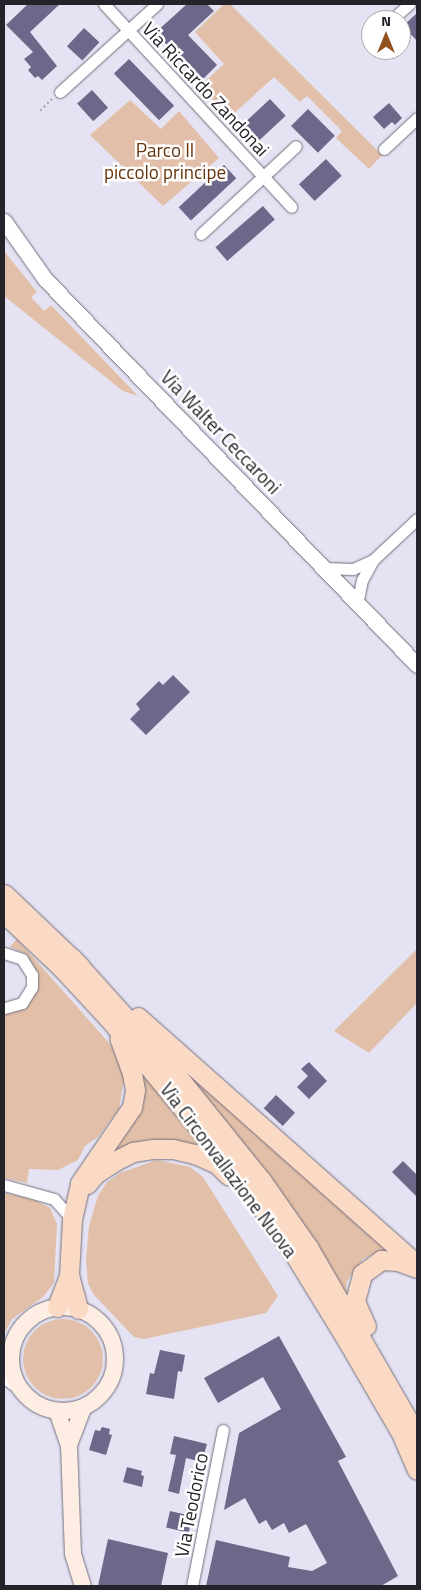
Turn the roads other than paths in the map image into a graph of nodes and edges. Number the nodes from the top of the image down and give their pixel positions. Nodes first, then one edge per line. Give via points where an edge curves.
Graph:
1 (104, 4) edge
2 (157, 4) edge
3 (128, 32) junction
4 (60, 92) road end
5 (417, 118) edge
6 (296, 146) dead end
7 (384, 149) dead end
8 (262, 176) junction
9 (291, 206) dead end
10 (4, 221) edge
11 (201, 234) dead end
12 (417, 519) edge
13 (373, 560) junction
14 (323, 568) junction
15 (357, 605) junction
16 (417, 665) edge
17 (4, 894) edge
18 (4, 913) edge
19 (4, 953) edge
20 (66, 962) junction
21 (4, 1008) edge
22 (111, 1021) junction
23 (4, 1185) edge
24 (77, 1197) junction
25 (72, 1219) junction
26 (293, 1252) junction
27 (417, 1267) edge
28 (69, 1275) junction
29 (57, 1307) junction
30 (78, 1309) junction
31 (8, 1352) edge
32 (4, 1378) edge
33 (20, 1390) junction
34 (83, 1408) junction
35 (57, 1411) junction
36 (223, 1430) dead end
37 (416, 1432) edge
38 (70, 1445) junction
39 (417, 1470) edge
40 (83, 1586) edge
41 (192, 1586) edge

1 - 3 street, Via Riccardo Zandonai
2 - 3 street
3 - 4 street
3 - 8 street, Via Riccardo Zandonai
5 - 7 street
6 - 8 street, Via Riccardo Zandonai
8 - 9 street, Via Riccardo Zandonai
8 - 11 street, Via Riccardo Zandonai
10 - 14 street, Via Walter Ceccaroni via 45,279
12 - 13 street
13 - 14 street via 353,569
13 - 15 street via 362,580
14 - 15 street, Via Walter Ceccaroni
15 - 16 street, Via Walter Ceccaroni
17 - 20 main road
18 - 20 main road
19 - 21 street via 22,959 32,975 32,986 22,1003
20 - 22 main road, Via Circonvallazione Nuova
20 - 27 main road
20 - 37 main road, Via Circonvallazione Nuova via 170,1067 261,1180 308,1247
22 - 24 main road via 132,1073 135,1090 132,1107 86,1170
22 - 26 main road, Via Circonvallazione Nuova via 245,1184
23 - 25 street via 54,1199
24 - 25 main road
24 - 26 main road via 95,1174 115,1161 133,1152 173,1149 217,1164
25 - 28 main road
26 - 39 main road, Via Circonvallazione Nuova via 401,1433
27 - 37 main road via 381,1260 362,1274 355,1301 392,1373
28 - 29 main road
28 - 30 main road
29 - 30 main road
29 - 31 main road via 27,1321
30 - 34 main road via 105,1327 113,1341 116,1357 108,1388
31 - 33 main road
32 - 33 street
33 - 35 main road via 30,1400
34 - 35 main road
34 - 38 main road
35 - 38 main road
36 - 41 street, Via Teodorico
38 - 40 main road via 73,1554

